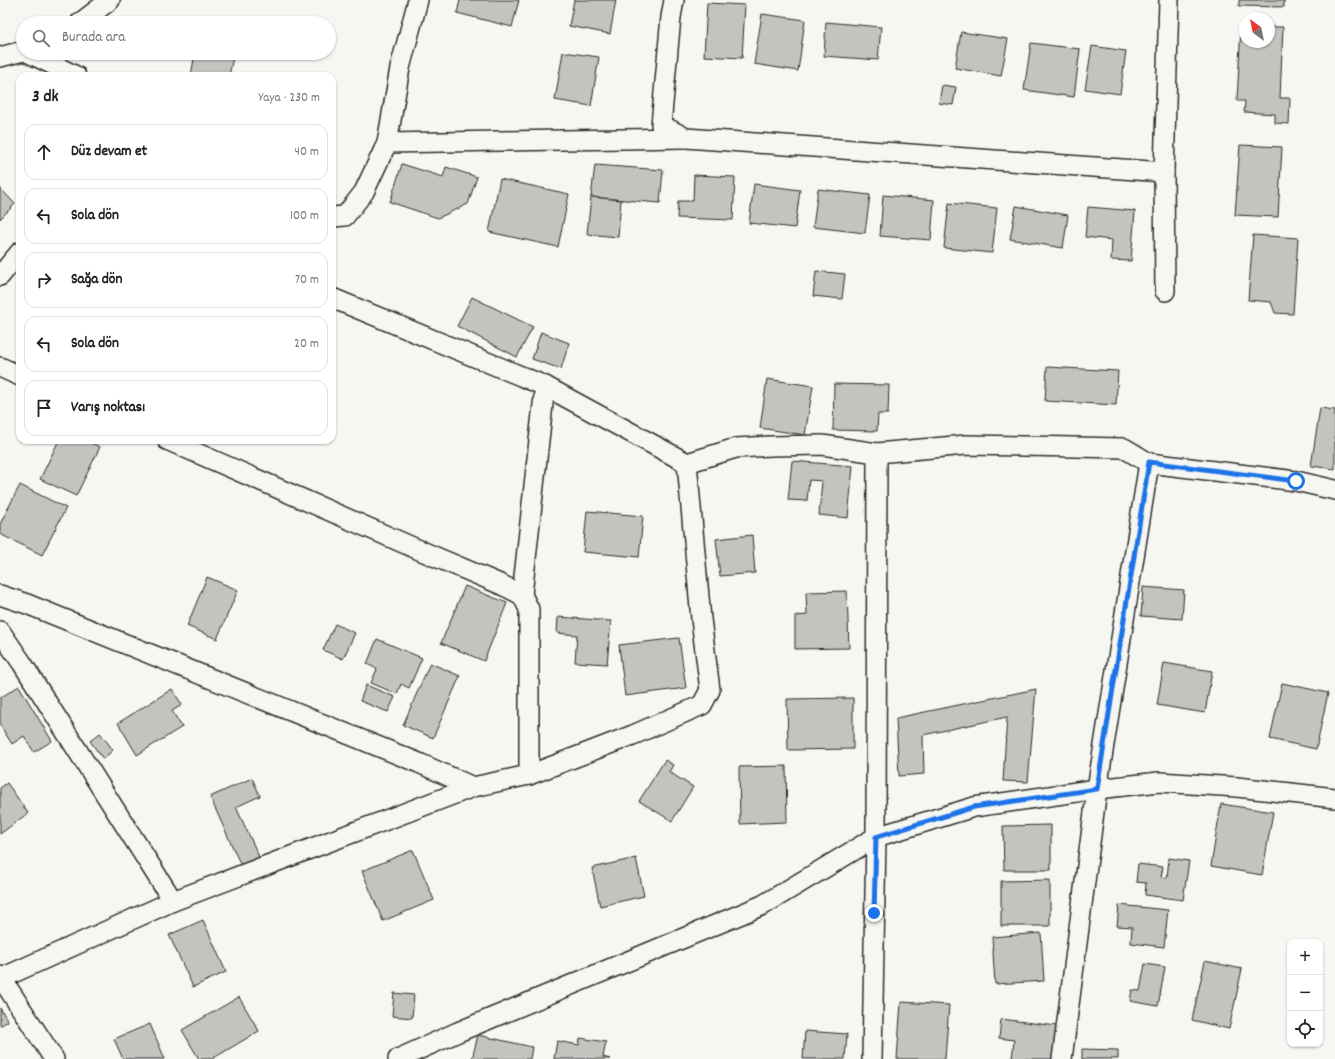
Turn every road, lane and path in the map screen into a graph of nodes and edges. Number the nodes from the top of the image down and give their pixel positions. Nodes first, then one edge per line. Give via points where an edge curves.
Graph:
1 (110, 0) edge
2 (418, 0) edge
3 (674, 0) edge
4 (1169, 0) edge
5 (89, 16) edge
6 (16, 53) edge
7 (0, 57) edge
8 (43, 60) edge
9 (68, 72) edge
10 (686, 138) junction
11 (387, 143) junction
12 (1164, 172) junction
13 (336, 217) edge
14 (16, 257) edge
15 (0, 276) edge
16 (1165, 291) dead end
17 (336, 300) edge
18 (0, 367) edge
19 (16, 374) edge
20 (545, 386) junction
21 (176, 444) edge
22 (877, 453) junction
23 (1149, 462) junction
24 (687, 463) junction
25 (1335, 490) edge
26 (0, 595) edge
27 (522, 595) junction
28 (0, 632) edge
29 (529, 775) junction
30 (473, 787) junction
31 (1097, 789) junction
32 (1335, 798) edge
33 (876, 837) junction
34 (172, 902) junction
35 (1, 977) edge
36 (54, 1059) edge
37 (398, 1059) edge
38 (872, 1059) edge
39 (1062, 1059) edge

1 - 5 street
2 - 11 street via 400,68
3 - 10 street via 661,124
4 - 12 street
6 - 7 street
8 - 9 street
10 - 11 street
10 - 12 street
11 - 13 street via 364,192 345,216
12 - 16 street
14 - 15 street
17 - 20 street
18 - 19 street
20 - 24 street
20 - 27 street
21 - 27 street
22 - 23 street via 966,444 1124,448
22 - 24 street via 822,445 771,446 736,448
22 - 33 street
23 - 25 street via 1296,481
23 - 31 street
24 - 29 street via 710,690 702,705
26 - 30 street
27 - 29 street via 529,609
28 - 34 street via 22,662
29 - 30 street
30 - 34 street
31 - 32 street via 1159,782
31 - 33 street via 974,807
31 - 39 street
33 - 37 street via 763,905
33 - 38 street
34 - 35 street
35 - 36 street

